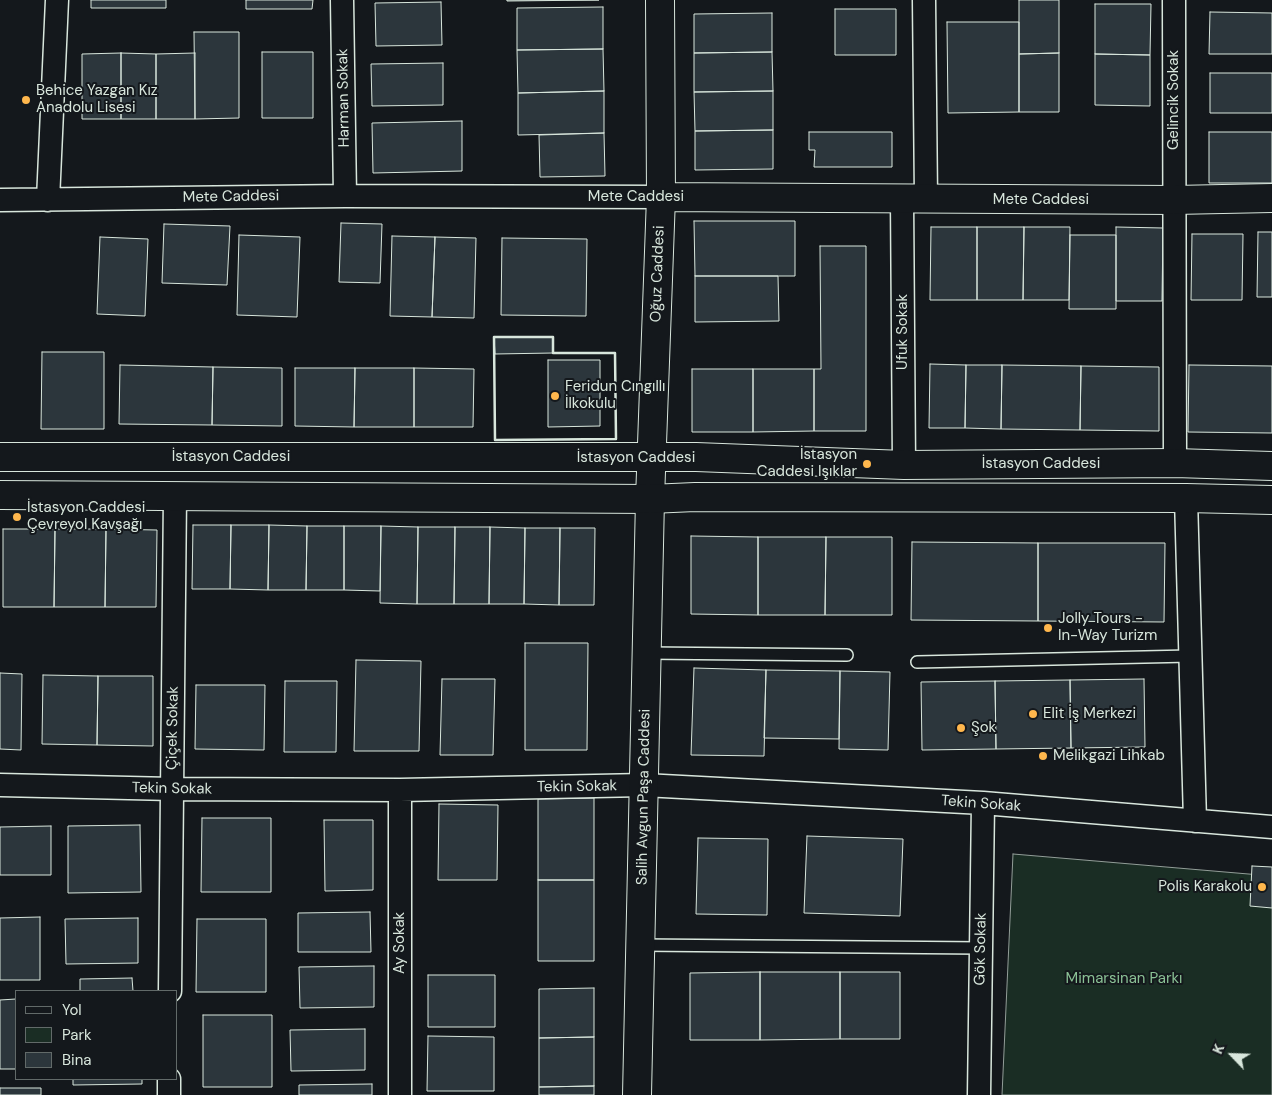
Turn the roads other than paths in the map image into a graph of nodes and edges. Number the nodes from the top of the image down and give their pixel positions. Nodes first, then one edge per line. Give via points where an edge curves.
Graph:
1 (57, 0) edge
2 (342, 0) edge
3 (660, 0) edge
4 (924, 0) edge
5 (1174, 0) edge
6 (345, 196) junction
7 (661, 198) junction
8 (1272, 198) edge
9 (914, 199) junction
10 (0, 200) edge
11 (48, 200) junction
12 (1174, 200) junction
13 (0, 457) edge
14 (652, 458) junction
15 (1175, 463) junction
16 (904, 465) junction
17 (1272, 466) edge
18 (0, 495) edge
19 (175, 496) junction
20 (1186, 498) junction
21 (650, 500) junction
22 (1272, 500) edge
23 (647, 653) junction
24 (847, 655) dead end
25 (1190, 656) junction
26 (917, 662) dead end
27 (0, 785) edge
28 (644, 785) junction
29 (172, 789) junction
30 (400, 790) junction
31 (983, 803) junction
32 (1195, 821) junction
33 (1272, 827) edge
34 (640, 945) junction
35 (981, 948) junction
36 (170, 990) edge
37 (169, 1080) edge
38 (169, 1095) edge
39 (400, 1095) edge
40 (637, 1095) edge
41 (979, 1095) edge

1 - 11 street
2 - 6 street, Harman Sokak
3 - 7 main road, Oğuz Caddesi
4 - 9 street, Ufuk Sokak
5 - 12 street, Gelincik Sokak
6 - 7 street, Mete Caddesi
6 - 11 street, Mete Caddesi
7 - 9 main road, Mete Caddesi
7 - 14 main road, Oğuz Caddesi
8 - 12 main road, Mete Caddesi
9 - 12 main road, Mete Caddesi
9 - 16 street, Ufuk Sokak
10 - 11 street, Mete Caddesi
12 - 15 street, Gelincik Sokak
13 - 14 main road, İstasyon Caddesi
14 - 16 main road, İstasyon Caddesi
14 - 21 main road, Oğuz Caddesi
15 - 16 main road, İstasyon Caddesi
15 - 17 main road, İstasyon Caddesi
18 - 19 main road
19 - 21 main road
19 - 29 street, Çiçek Sokak
20 - 21 main road via 695,497
20 - 22 main road
20 - 25 street
21 - 23 main road, Salih Avgun Paşa Caddesi
23 - 24 lane
23 - 28 main road, Salih Avgun Paşa Caddesi
25 - 26 lane
25 - 32 street
27 - 29 street, Tekin Sokak
28 - 30 street, Tekin Sokak
28 - 31 street, Tekin Sokak
28 - 34 main road, Salih Avgun Paşa Caddesi
29 - 30 street, Tekin Sokak
29 - 36 street, Çiçek Sokak
30 - 39 street, Ay Sokak
31 - 32 street, Tekin Sokak
31 - 35 street, Gök Sokak
32 - 33 street, Tekin Sokak
34 - 35 lane
34 - 40 main road, Salih Avgun Paşa Caddesi
35 - 41 street, Gök Sokak
37 - 38 street

